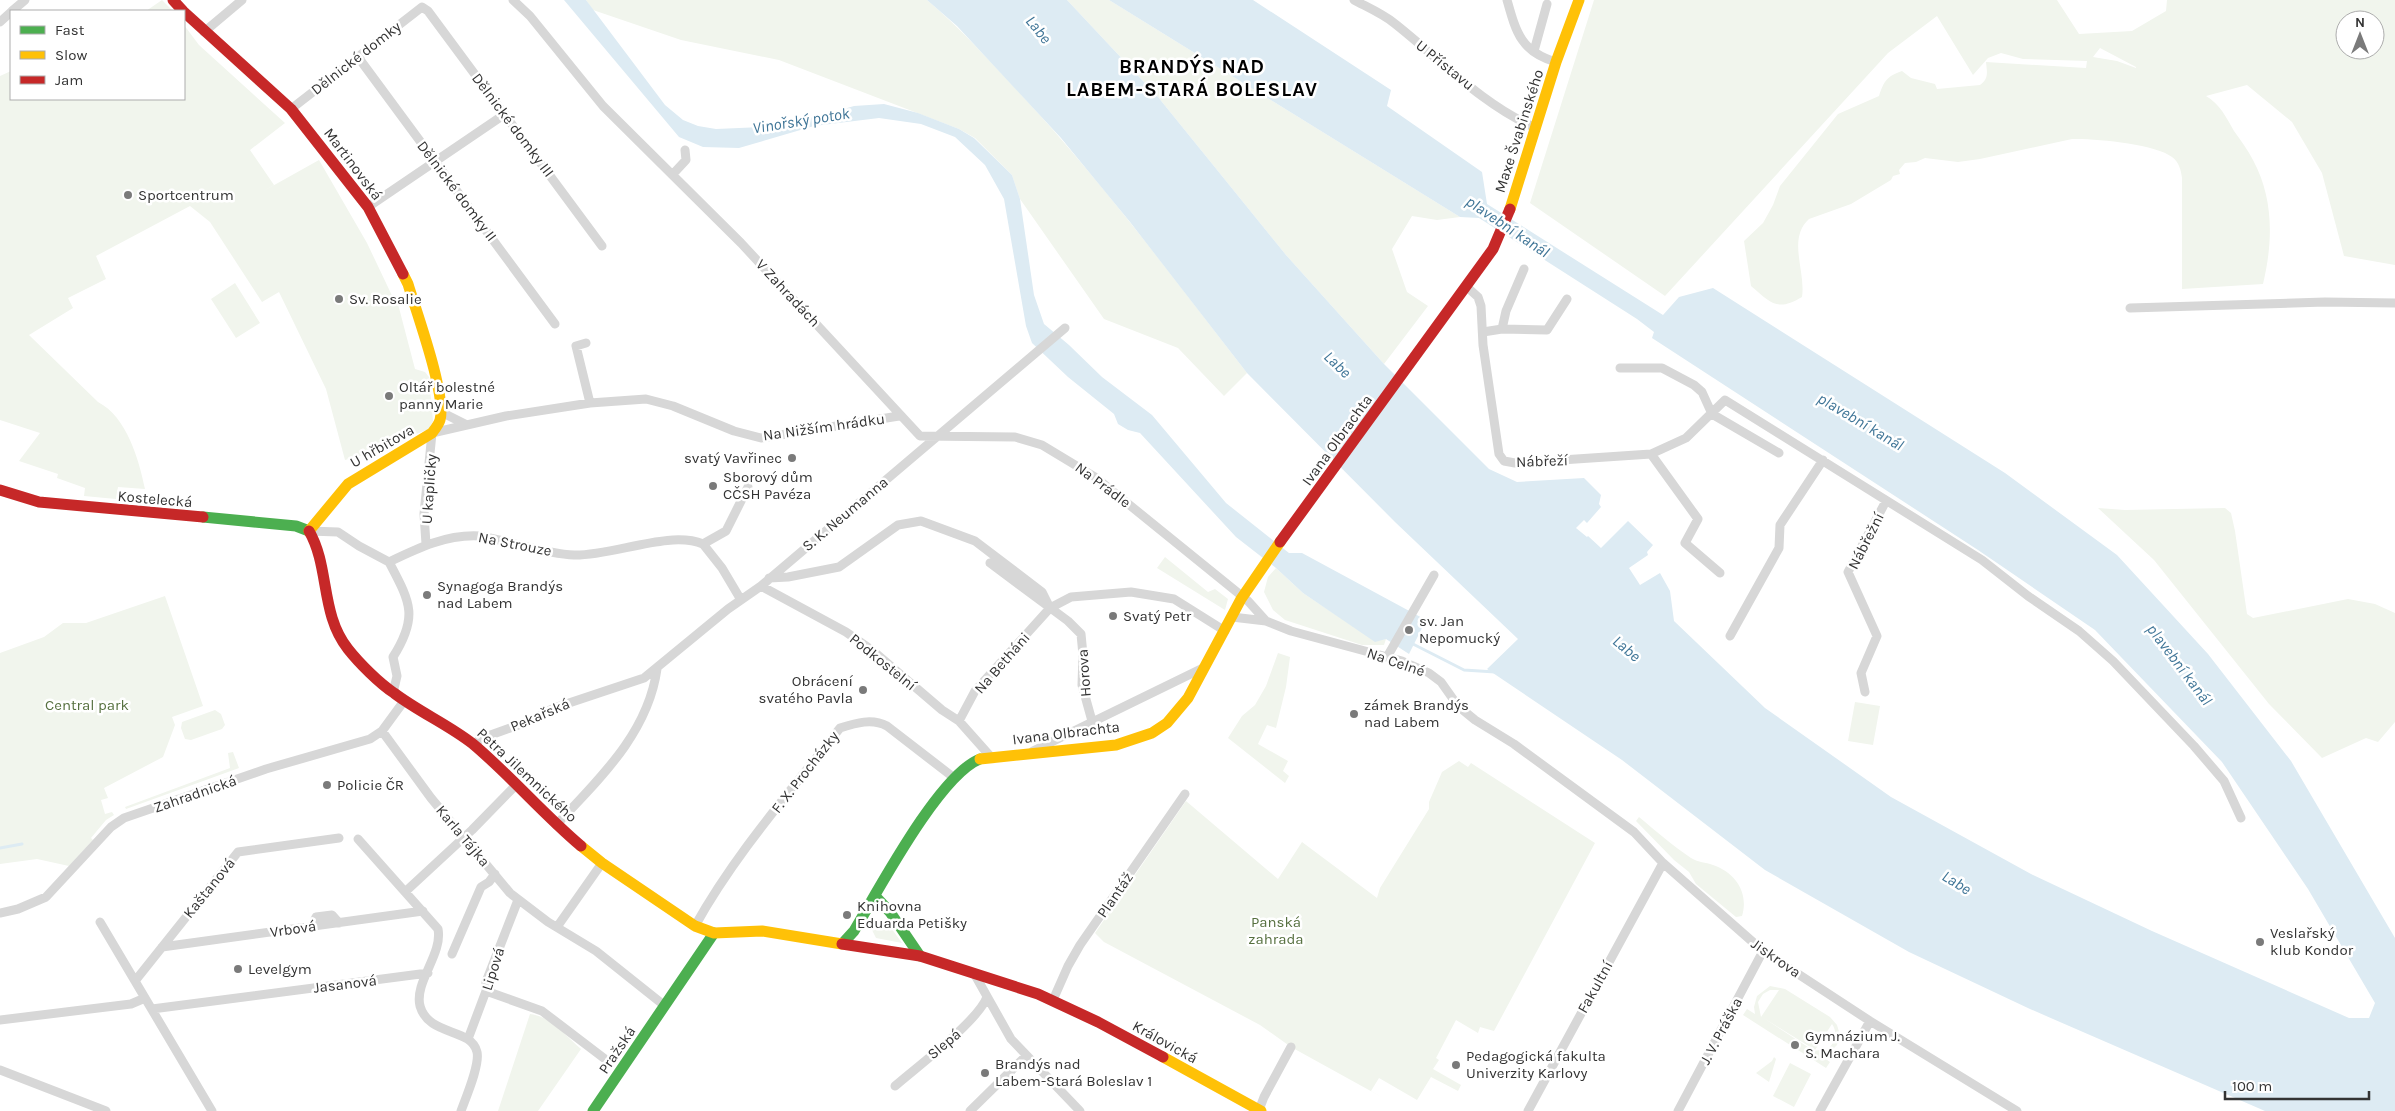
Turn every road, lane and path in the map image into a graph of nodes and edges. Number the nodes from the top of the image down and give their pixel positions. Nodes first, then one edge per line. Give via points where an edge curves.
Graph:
1 (25, 0) edge
2 (173, 0) edge
3 (242, 0) edge
4 (513, 0) edge
5 (1354, 0) edge
6 (1507, 0) edge
7 (1579, 0) edge
8 (1547, 4) dead end
9 (422, 7) joint
10 (14, 10) edge
11 (181, 10) edge
12 (10, 14) edge
13 (185, 14) edge
14 (0, 22) edge
15 (204, 32) junction
16 (1534, 52) junction
17 (358, 57) junction
18 (1556, 62) junction
19 (291, 109) junction
20 (505, 114) junction
21 (1536, 128) junction
22 (685, 150) dead end
23 (435, 162) junction
24 (673, 174) junction
25 (368, 207) junction
26 (602, 246) dead end
27 (1524, 269) dead end
28 (1467, 287) junction
29 (1567, 299) dead end
30 (2395, 303) edge
31 (2130, 308) dead end
32 (555, 324) dead end
33 (1064, 328) dead end
34 (1502, 329) junction
35 (1483, 332) junction
36 (1429, 340) joint
37 (586, 343) dead end
38 (1620, 368) dead end
39 (590, 403) junction
40 (441, 412) junction
41 (1712, 414) junction
42 (899, 416) junction
43 (467, 425) junction
44 (432, 434) junction
45 (938, 437) junction
46 (1779, 453) dead end
47 (1651, 454) junction
48 (1823, 460) junction
49 (748, 487) dead end
50 (1, 491) edge
51 (1886, 501) junction
52 (309, 531) junction
53 (426, 544) junction
54 (703, 544) junction
55 (390, 562) junction
56 (990, 563) dead end
57 (1720, 572) dead end
58 (1434, 575) dead end
59 (769, 578) junction
60 (761, 586) junction
61 (1241, 598) junction
62 (741, 600) junction
63 (1050, 608) junction
64 (1232, 617) junction
65 (1266, 621) junction
66 (1225, 631) junction
67 (1730, 636) dead end
68 (1387, 657) junction
69 (1204, 668) junction
70 (656, 669) junction
71 (1865, 692) dead end
72 (393, 693) junction
73 (404, 701) junction
74 (959, 722) junction
75 (1092, 722) junction
76 (382, 731) junction
77 (473, 744) junction
78 (1028, 754) junction
79 (991, 757) junction
80 (1558, 775) joint
81 (953, 777) junction
82 (516, 785) junction
83 (1185, 794) dead end
84 (2241, 818) dead end
85 (556, 825) junction
86 (463, 837) junction
87 (339, 838) dead end
88 (358, 839) dead end
89 (598, 859) junction
90 (1663, 863) junction
91 (495, 874) junction
92 (405, 892) junction
93 (876, 896) junction
94 (518, 900) junction
95 (423, 911) junction
96 (0, 912) edge
97 (100, 922) dead end
98 (695, 926) junction
99 (557, 927) junction
100 (714, 932) junction
101 (843, 943) junction
102 (162, 947) junction
103 (1763, 951) junction
104 (452, 954) dead end
105 (920, 956) junction
106 (428, 973) junction
107 (975, 975) junction
108 (135, 981) junction
109 (486, 991) junction
110 (987, 997) junction
111 (145, 998) junction
112 (1054, 1000) junction
113 (665, 1006) junction
114 (152, 1009) junction
115 (0, 1020) edge
116 (1870, 1020) junction
117 (468, 1039) junction
118 (1291, 1047) dead end
119 (1026, 1056) junction
120 (605, 1059) dead end
121 (0, 1070) edge
122 (896, 1086) dead end
123 (106, 1111) edge
124 (212, 1111) edge
125 (461, 1111) edge
126 (593, 1111) edge
127 (970, 1111) edge
128 (1080, 1111) edge
129 (1260, 1111) edge
130 (1528, 1111) edge
131 (1678, 1111) edge
132 (1820, 1111) edge
133 (2017, 1111) edge

1 - 10 street
2 - 11 main road, Martinovská
3 - 15 street
4 - 24 street, V Zahradách via 530,16 603,106
5 - 21 street, U Přístavu via 1393,21 1464,82
6 - 16 street via 1516,31 1523,44
7 - 18 main road, Maxe Švabinského
8 - 16 street
9 - 17 street, Dělnické domky
9 - 20 street, Dělnické domky III
12 - 14 street
13 - 15 main road, Martinovská
15 - 19 main road, Martinovská
16 - 18 street
17 - 19 street, Dělnické domky
17 - 23 street, Dělnické domky II
18 - 21 main road, Maxe Švabinského
19 - 25 main road, Martinovská
20 - 23 street
20 - 26 street, Dělnické domky III
21 - 28 main road, Maxe Švabinského via 1497,242
22 - 24 street via 686,160
23 - 25 street
23 - 32 street, Dělnické domky II
24 - 42 street, V Zahradách via 742,243
25 - 40 main road, Martinovská via 408,284 434,368
27 - 34 street
28 - 35 street, Nábřeží via 1480,300
28 - 36 main road, Maxe Švabinského
29 - 34 street via 1547,330
30 - 31 street
33 - 45 street, S. K. Neumanna
34 - 35 street
35 - 47 street, Nábřeží via 1499,454 1504,461 1515,463
36 - 61 main road, Ivana Olbrachta
37 - 39 street via 576,346
38 - 41 street via 1662,368 1694,384 1702,392
39 - 42 street, Na Nižším hrádku via 646,399 761,438
39 - 43 street, Na Nižším hrádku
40 - 43 street
40 - 44 main road
41 - 46 street
41 - 47 street, Nábřeží via 1686,438
41 - 48 street, Nábřeží via 1725,400
42 - 45 street, Na Nižším hrádku via 920,436
43 - 44 street, Na Nižším hrádku
44 - 52 main road, U hřbitova via 348,484
44 - 53 street, U kapličky via 424,514
45 - 59 street, S. K. Neumanna
45 - 61 street, Na Prádle via 1015,437 1042,445 1095,477
47 - 57 street via 1698,519 1685,543
48 - 51 street, Nábřeží
48 - 67 street via 1780,526 1779,548
49 - 54 street via 726,531
50 - 52 main road, Kostelecká via 39,502 296,526
51 - 71 street, Nábřežní via 1848,572 1876,636 1861,673
51 - 84 street, Nábřeží via 1982,560 2079,631 2113,661 2224,781
52 - 55 street via 338,532
52 - 72 main road, Petra Jilemnického via 316,543 326,600 342,640
53 - 54 street, Na Strouze via 480,536 575,555 676,539
53 - 55 street, Na Strouze
54 - 62 street
55 - 72 street via 409,606 407,628 393,657 396,676
56 - 63 street
58 - 68 street
59 - 60 street, S. K. Neumanna
59 - 63 street via 839,567 898,525 922,520 975,541 1042,592
60 - 62 street, S. K. Neumanna
60 - 74 street, Podkostelní via 846,632
61 - 64 main road, Ivana Olbrachta
61 - 65 street, Na Prádle via 1248,601
62 - 70 street, S. K. Neumanna
63 - 66 street via 1071,597 1131,592 1174,599
63 - 74 street, Na Betháni via 975,692
63 - 75 street, Horova via 1081,634 1082,685
64 - 65 street, Na Celné
64 - 66 main road, Ivana Olbrachta
65 - 68 street, Na Celné
66 - 69 main road, Ivana Olbrachta
68 - 80 street, Na Celné via 1429,673 1475,720
69 - 75 street
69 - 78 main road, Ivana Olbrachta via 1186,701 1156,732 1099,748
70 - 77 street, Pekařská via 620,688 609,688 554,708
70 - 85 street via 650,701 632,738
72 - 73 main road, Petra Jilemnického
73 - 76 street, Zahradnická
73 - 77 main road, Petra Jilemnického
74 - 79 street, Podkostelní
75 - 78 street
76 - 86 street, Karla Tájka
76 - 96 street, Zahradnická via 370,738 266,769 124,818 46,896 18,909
77 - 82 main road, Petra Jilemnického
78 - 79 main road, Ivana Olbrachta
79 - 81 main road, Ivana Olbrachta via 973,762
80 - 90 street, Jiskrova via 1634,832
81 - 93 main road, Ivana Olbrachta
81 - 98 street, F. X. Procházky via 878,721 840,728 731,866
82 - 85 main road, Petra Jilemnického
82 - 86 street
83 - 112 street, Plantáž via 1080,946
85 - 89 main road, Petra Jilemnického
86 - 91 street, Karla Tájka
86 - 92 street
87 - 102 street, Kaštanová via 238,852
88 - 92 street
89 - 98 main road, Petra Jilemnického
89 - 99 street
90 - 103 street, Jiskrova
90 - 130 street, Fakultní
91 - 94 street, Karla Tájka
91 - 104 street via 481,887
92 - 95 street
93 - 101 main road, Ivana Olbrachta
93 - 105 main road
94 - 99 street, Karla Tájka
94 - 109 street, Lipová via 486,982
95 - 102 street, Vrbová
95 - 106 street via 438,929 440,938
97 - 108 street
98 - 100 main road, Petra Jilemnického
99 - 113 street, Karla Tájka via 602,956
100 - 101 main road via 762,931
100 - 113 main road, Pražská
101 - 105 main road, Královická
102 - 108 street, Kaštanová
103 - 116 street, Jiskrova
103 - 131 street, J. V. Práška
105 - 107 main road, Královická
106 - 114 street, Jasanová
106 - 117 street via 420,1004 424,1017 431,1024
107 - 110 street
107 - 112 main road, Královická
108 - 111 street
109 - 117 street, Lipová
109 - 120 street via 542,1011
110 - 119 street via 1011,1039
110 - 122 street, Slepá via 968,1024
111 - 114 street
111 - 115 street via 131,1004
112 - 129 main road, Královická
113 - 126 main road, Pražská
114 - 124 street
116 - 132 street
116 - 133 street, Jiskrova
117 - 125 street via 477,1052 477,1061
118 - 129 street via 1264,1097
119 - 127 street
119 - 128 street
121 - 123 street

